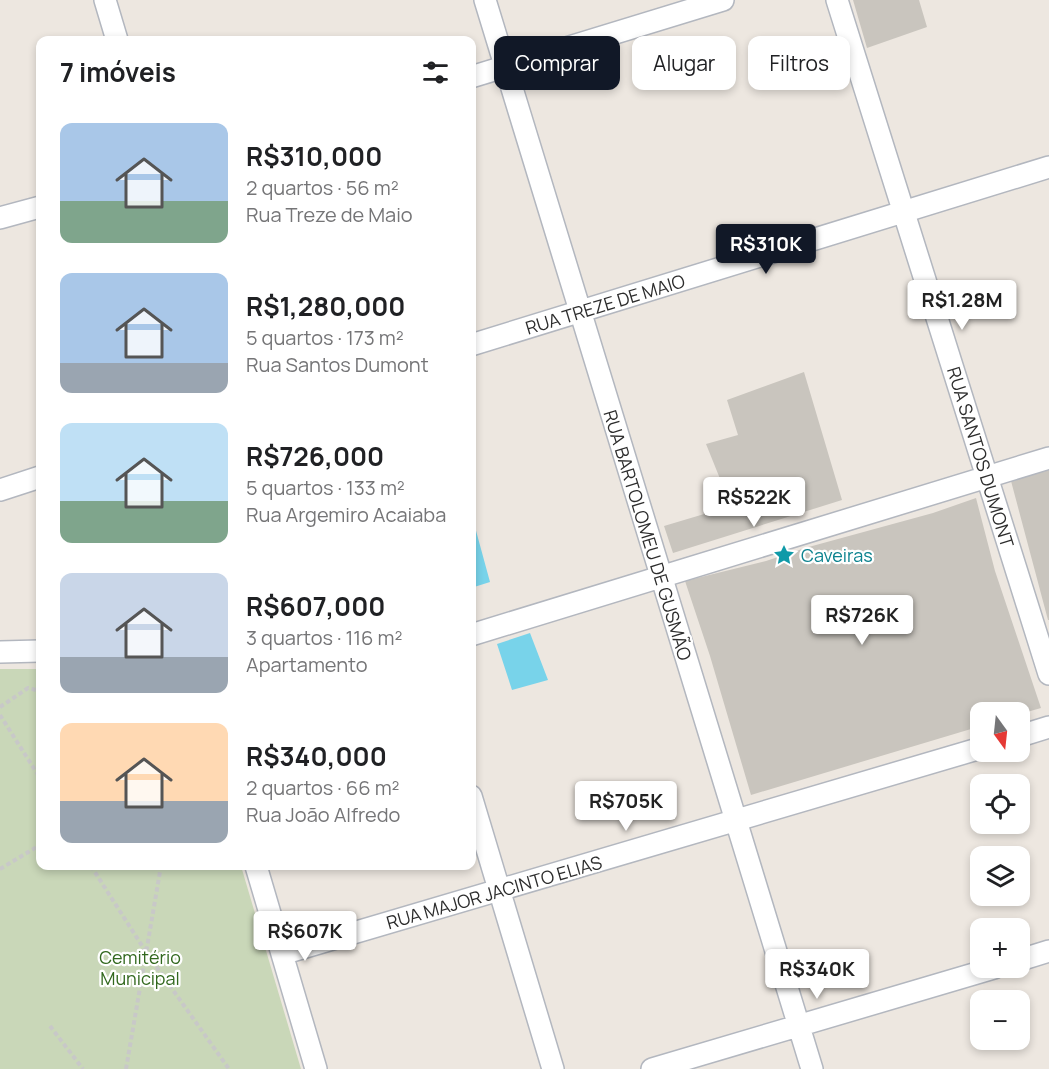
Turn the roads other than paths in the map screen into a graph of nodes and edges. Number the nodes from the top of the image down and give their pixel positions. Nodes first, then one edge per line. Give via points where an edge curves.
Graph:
1 (105, 0) edge
2 (485, 0) edge
3 (723, 0) edge
4 (837, 0) edge
5 (116, 36) edge
6 (496, 36) edge
7 (606, 36) edge
8 (494, 70) edge
9 (476, 76) edge
10 (513, 90) edge
11 (1049, 167) edge
12 (36, 208) edge
13 (904, 212) junction
14 (0, 218) edge
15 (580, 312) junction
16 (476, 343) edge
17 (1049, 459) edge
18 (987, 477) junction
19 (36, 478) edge
20 (0, 490) edge
21 (661, 577) junction
22 (476, 633) edge
23 (36, 651) edge
24 (0, 652) edge
25 (1049, 674) edge
26 (1049, 728) edge
27 (1030, 733) edge
28 (970, 751) edge
29 (476, 812) edge
30 (736, 820) junction
31 (257, 870) edge
32 (500, 890) junction
33 (1049, 951) edge
34 (282, 954) junction
35 (1030, 957) edge
36 (970, 975) edge
37 (798, 1025) junction
38 (316, 1069) edge
39 (553, 1069) edge
40 (652, 1069) edge
41 (812, 1069) edge

1 - 5 street
2 - 6 street, RUA BARTOLOMEU DE GUSMÃO
3 - 7 street
4 - 13 street, RUA SANTOS DUMONT
8 - 9 street
10 - 15 street, RUA BARTOLOMEU DE GUSMÃO
11 - 13 street, RUA TREZE DE MAIO
12 - 14 street
13 - 15 street, RUA TREZE DE MAIO
13 - 18 street, RUA SANTOS DUMONT
15 - 16 street, RUA TREZE DE MAIO
15 - 21 street, RUA BARTOLOMEU DE GUSMÃO
17 - 18 street
18 - 21 street
18 - 25 street, RUA SANTOS DUMONT
19 - 20 street
21 - 22 street
21 - 30 street, RUA BARTOLOMEU DE GUSMÃO
23 - 24 street
26 - 27 street
28 - 30 street, RUA MAJOR JACINTO ELIAS
29 - 32 street
30 - 32 street, RUA MAJOR JACINTO ELIAS
30 - 37 street, RUA BARTOLOMEU DE GUSMÃO
31 - 34 street
32 - 34 street, RUA MAJOR JACINTO ELIAS
32 - 39 street
33 - 35 street
34 - 38 street
36 - 37 street
37 - 40 street
37 - 41 street, RUA BARTOLOMEU DE GUSMÃO

